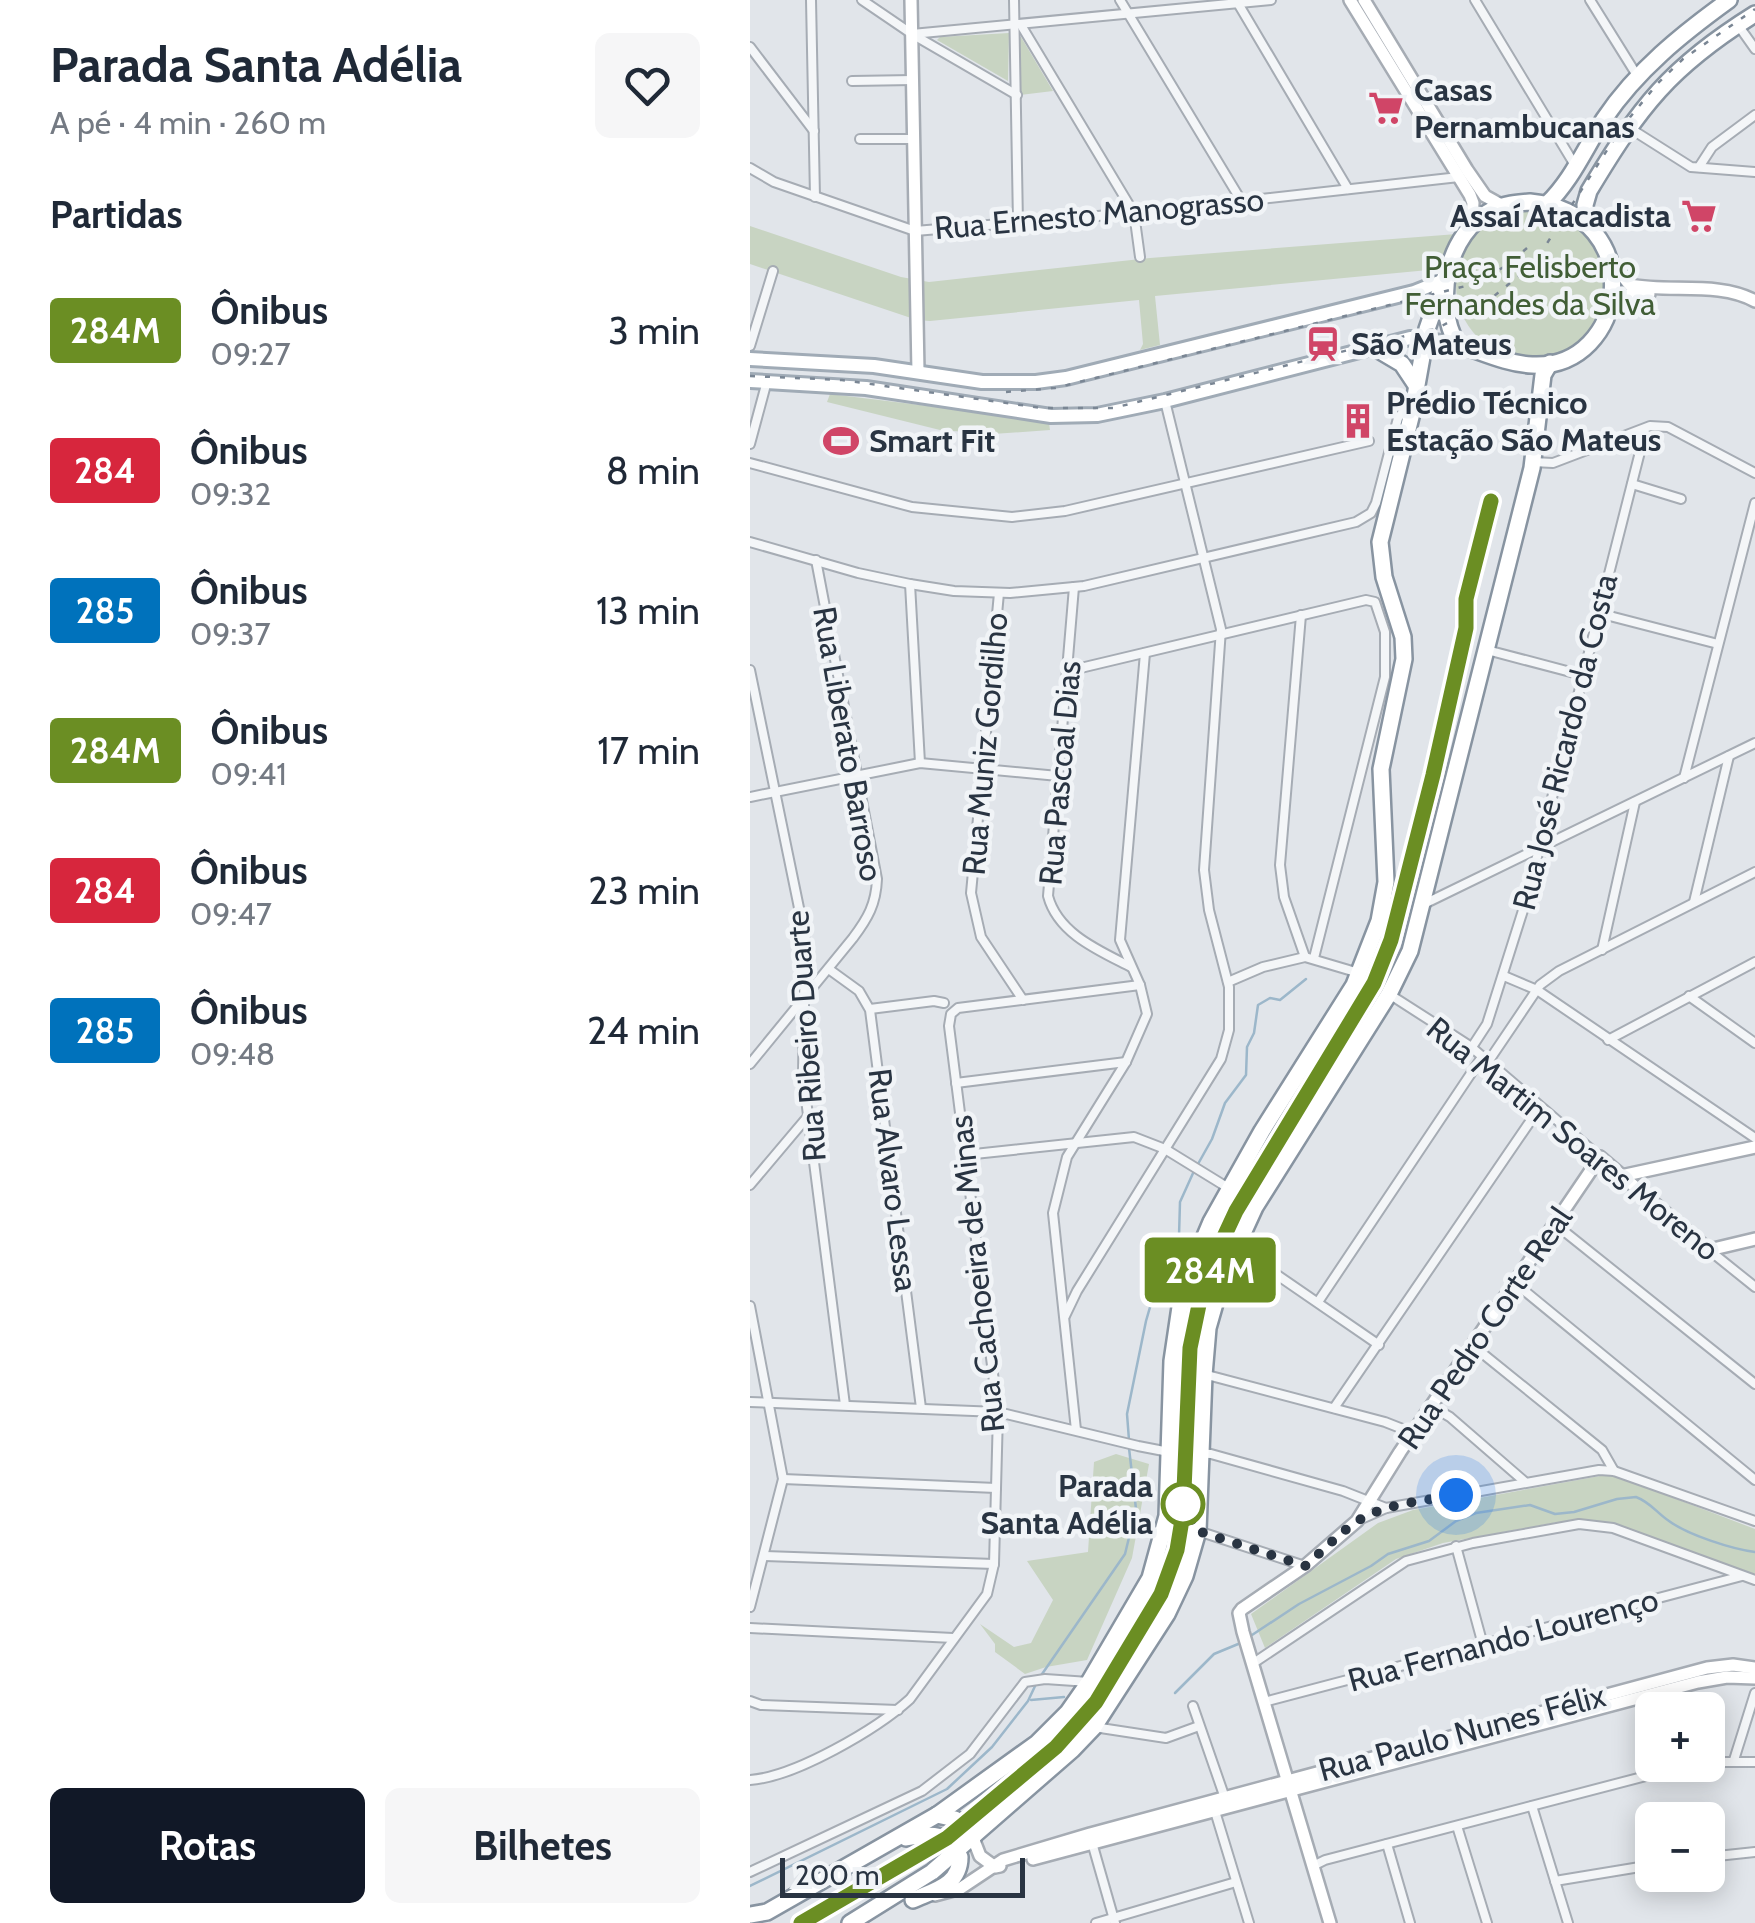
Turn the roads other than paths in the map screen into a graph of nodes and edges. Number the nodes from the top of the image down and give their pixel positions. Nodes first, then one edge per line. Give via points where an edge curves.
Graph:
1 (811, 0) edge
2 (862, 0) edge
3 (912, 0) edge
4 (1014, 0) edge
5 (1120, 0) edge
6 (1272, 0) edge
7 (1350, 0) edge
8 (1364, 0) edge
9 (1475, 0) edge
10 (1590, 0) edge
11 (1730, 0) edge
12 (1237, 2) edge
13 (1128, 14) junction
14 (1755, 14) edge
15 (1018, 25) junction
16 (1738, 25) junction
17 (912, 34) junction
18 (750, 48) edge
19 (1755, 49) edge
20 (1638, 77) junction
21 (913, 80) junction
22 (852, 82) dead end
23 (1017, 94) junction
24 (1755, 115) edge
25 (1628, 127) junction
26 (814, 130) junction
27 (860, 139) dead end
28 (914, 139) junction
29 (1576, 167) junction
30 (1699, 167) junction
31 (750, 168) edge
32 (1755, 172) edge
33 (1458, 177) junction
34 (1348, 189) junction
35 (816, 197) junction
36 (1242, 202) junction
37 (1546, 204) junction
38 (1503, 206) junction
39 (1134, 214) junction
40 (1018, 223) junction
41 (1587, 224) junction
42 (1471, 226) junction
43 (915, 231) junction
44 (1140, 257) dead end
45 (1610, 260) junction
46 (773, 271) dead end
47 (1445, 277) junction
48 (753, 296) dead end
49 (764, 301) junction
50 (1754, 301) edge
51 (1610, 302) junction
52 (1426, 339) junction
53 (1456, 344) junction
54 (750, 346) edge
55 (1375, 348) junction
56 (750, 359) edge
57 (823, 363) junction
58 (1550, 363) junction
59 (918, 372) junction
60 (750, 380) edge
61 (767, 381) junction
62 (872, 388) junction
63 (1416, 392) junction
64 (1165, 401) junction
65 (1640, 431) junction
66 (1369, 441) dead end
67 (750, 444) edge
68 (1533, 462) junction
69 (750, 463) edge
70 (1755, 473) edge
71 (1186, 484) junction
72 (1632, 484) junction
73 (1681, 499) dead end
74 (1755, 503) edge
75 (750, 542) edge
76 (1203, 558) junction
77 (816, 560) junction
78 (910, 584) junction
79 (1074, 588) junction
80 (999, 594) junction
81 (1598, 613) junction
82 (1301, 615) junction
83 (1221, 634) junction
84 (1718, 644) junction
85 (1487, 650) junction
86 (1145, 653) junction
87 (750, 670) edge
88 (1068, 671) junction
89 (1582, 674) junction
90 (1755, 743) edge
91 (1729, 756) junction
92 (920, 763) junction
93 (982, 768) junction
94 (856, 776) junction
95 (1058, 776) junction
96 (1684, 778) junction
97 (774, 792) junction
98 (750, 796) edge
99 (1634, 802) junction
100 (1536, 851) junction
101 (1755, 872) edge
102 (1694, 904) junction
103 (1422, 905) junction
104 (1602, 950) junction
105 (1310, 958) junction
106 (1755, 962) edge
107 (1132, 968) junction
108 (830, 970) junction
109 (1359, 974) junction
110 (1504, 976) junction
111 (1228, 982) junction
112 (1140, 986) junction
113 (1537, 990) junction
114 (1390, 994) junction
115 (1689, 996) junction
116 (1023, 1000) junction
117 (802, 1003) junction
118 (944, 1003) dead end
119 (870, 1008) junction
120 (1608, 1040) junction
121 (1755, 1043) edge
122 (1472, 1048) junction
123 (1485, 1060) junction
124 (1126, 1062) junction
125 (750, 1063) edge
126 (956, 1083) junction
127 (1540, 1106) junction
128 (808, 1115) junction
129 (1755, 1138) edge
130 (1076, 1142) junction
131 (1755, 1148) edge
132 (1165, 1149) junction
133 (965, 1155) junction
134 (1600, 1158) junction
135 (1621, 1176) junction
136 (750, 1186) edge
137 (1230, 1189) junction
138 (1555, 1224) junction
139 (1755, 1239) edge
140 (1234, 1246) junction
141 (1709, 1250) junction
142 (1514, 1283) junction
143 (1755, 1286) edge
144 (1318, 1302) junction
145 (750, 1306) edge
146 (1065, 1316) junction
147 (1379, 1345) junction
148 (1472, 1345) junction
149 (1204, 1375) junction
150 (1171, 1377) junction
151 (1755, 1384) edge
152 (750, 1402) edge
153 (769, 1402) junction
154 (845, 1406) junction
155 (1431, 1406) junction
156 (921, 1408) junction
157 (1334, 1408) junction
158 (998, 1412) junction
159 (1076, 1430) junction
160 (1412, 1432) junction
161 (1185, 1452) junction
162 (1614, 1470) junction
163 (784, 1479) junction
164 (1755, 1480) edge
165 (1526, 1482) junction
166 (996, 1488) junction
167 (1371, 1501) junction
168 (1386, 1508) junction
169 (1357, 1521) junction
170 (1755, 1521) edge
171 (1198, 1531) junction
172 (1456, 1546) junction
173 (764, 1556) junction
174 (994, 1564) junction
175 (1305, 1566) junction
176 (1742, 1576) junction
177 (1755, 1580) edge
178 (750, 1607) edge
179 (750, 1628) edge
180 (953, 1638) junction
181 (1483, 1645) junction
182 (1755, 1656) edge
183 (1251, 1660) junction
184 (1733, 1666) junction
185 (1755, 1668) edge
186 (1755, 1678) edge
187 (1089, 1682) junction
188 (1755, 1693) edge
189 (750, 1701) edge
190 (1264, 1702) junction
191 (1193, 1706) dead end
192 (898, 1710) junction
193 (1199, 1726) junction
194 (1094, 1727) junction
195 (1734, 1760) junction
196 (1725, 1761) edge
197 (1755, 1762) edge
198 (1635, 1779) edge
199 (750, 1780) edge
200 (1288, 1785) junction
201 (1220, 1804) junction
202 (1532, 1806) junction
203 (936, 1815) junction
204 (1457, 1826) junction
205 (973, 1838) junction
206 (1091, 1839) junction
207 (890, 1843) junction
208 (1387, 1844) junction
209 (958, 1851) junction
210 (1755, 1852) edge
211 (1725, 1855) edge
212 (1313, 1866) junction
213 (995, 1867) junction
214 (1635, 1868) edge
215 (750, 1872) edge
216 (1555, 1881) junction
217 (1236, 1882) junction
218 (913, 1900) junction
219 (872, 1910) junction
220 (750, 1918) edge
221 (1115, 1920) edge
222 (852, 1922) edge
223 (1096, 1923) edge
224 (1248, 1923) edge
225 (1330, 1923) edge
226 (1410, 1923) edge
227 (1486, 1923) edge
228 (1568, 1923) edge

1 - 26 street
2 - 17 street
3 - 17 main road
4 - 15 street
5 - 13 street
6 - 12 street
7 - 33 main road
8 - 38 main road via 1476,183
9 - 29 street
10 - 20 street
11 - 20 highway
12 - 13 street
12 - 34 street
13 - 15 street
13 - 36 street
14 - 16 highway
15 - 17 street
15 - 23 street
15 - 39 street
16 - 19 street
16 - 25 highway via 1674,72
17 - 21 main road
17 - 23 street
18 - 26 street
20 - 29 highway
21 - 22 street
21 - 28 main road
23 - 40 street
24 - 30 street via 1712,148
25 - 30 street via 1681,164
25 - 41 highway via 1586,198
26 - 35 street
27 - 28 street
28 - 43 main road
29 - 37 highway
30 - 32 street
31 - 35 street, Rua Ernesto Manograsso
33 - 34 street, Rua Ernesto Manograsso
33 - 42 main road via 1474,203
34 - 36 street, Rua Ernesto Manograsso
35 - 43 street, Rua Ernesto Manograsso
36 - 39 street, Rua Ernesto Manograsso
37 - 38 highway
37 - 41 highway
38 - 42 highway
39 - 40 street, Rua Ernesto Manograsso
39 - 44 street
40 - 43 street, Rua Ernesto Manograsso
41 - 45 highway
42 - 47 highway
43 - 59 main road
45 - 50 main road via 1630,285
45 - 51 highway
46 - 49 street
47 - 52 highway
47 - 53 highway
47 - 59 main road via 1414,292 1066,378 1002,383
48 - 49 street
49 - 54 street
50 - 51 main road via 1640,293
51 - 58 highway via 1586,344
52 - 53 main road
52 - 55 main road
52 - 63 highway
53 - 58 highway via 1518,362
55 - 63 highway via 1402,364
55 - 64 main road
56 - 57 main road
57 - 59 main road
57 - 61 main road via 789,366
58 - 68 highway
59 - 62 main road via 909,386
60 - 61 main road
61 - 62 main road
61 - 67 street
62 - 64 main road via 1050,416 1097,415
63 - 76 street via 1398,418 1371,513
63 - 109 highway via 1380,542 1404,659 1381,769 1383,904
64 - 71 street
65 - 68 street via 1553,463
65 - 70 street via 1668,427
65 - 72 street, Rua José Ricardo da Costa
66 - 71 street
68 - 85 highway
69 - 71 street via 912,507 1012,517
71 - 76 street
72 - 73 street
72 - 81 street, Rua José Ricardo da Costa
74 - 84 street
75 - 77 street
76 - 79 street
76 - 83 street
77 - 78 street
77 - 94 street, Rua Liberato Barroso
78 - 80 street
78 - 92 street
79 - 80 street
79 - 88 street, Rua Pascoal Dias
80 - 93 street, Rua Muniz Gordilho
81 - 84 street
81 - 89 street, Rua José Ricardo da Costa
82 - 83 street
82 - 105 street via 1280,865 1284,897
82 - 105 street via 1376,602 1386,652 1385,677
83 - 86 street
83 - 111 street via 1204,870
84 - 96 street
85 - 89 street
85 - 103 highway
86 - 88 street
86 - 107 street via 1120,927
87 - 97 street, Rua Ribeiro Duarte
88 - 95 street, Rua Pascoal Dias
89 - 100 street, Rua José Ricardo da Costa
90 - 91 street
91 - 96 street
91 - 102 street
92 - 93 street
92 - 94 street
93 - 95 street
93 - 116 street, Rua Muniz Gordilho via 973,907 981,937
94 - 97 street
94 - 108 street, Rua Liberato Barroso via 876,892 870,916
95 - 107 street, Rua Pascoal Dias via 1051,906 1071,932
96 - 99 street
97 - 98 street
97 - 117 street, Rua Ribeiro Duarte via 804,937
99 - 100 street
99 - 104 street
100 - 103 street
100 - 110 street, Rua José Ricardo da Costa
101 - 102 street
102 - 104 street
103 - 114 highway
104 - 113 street
105 - 109 street
105 - 111 street
106 - 115 street
107 - 112 street
108 - 117 street, Rua Liberato Barroso
108 - 119 street
109 - 137 highway
110 - 113 street
110 - 122 street, Rua José Ricardo da Costa
111 - 132 street via 1224,1050
112 - 116 street, Rua Cachoeira de Minas
112 - 124 street via 1147,1014
113 - 120 street
113 - 123 street
114 - 122 street, Rua Martim Soares Moreno
114 - 140 highway
115 - 120 street
115 - 121 street
116 - 126 street, Rua Cachoeira de Minas via 950,1014
117 - 125 street, Rua Liberato Barroso
117 - 128 street, Rua Ribeiro Duarte
118 - 119 street
119 - 156 street, Rua Alvaro Lessa
120 - 129 street
122 - 123 street, Rua Martim Soares Moreno
123 - 127 street, Rua Martim Soares Moreno
123 - 144 street
124 - 126 street
124 - 130 street
126 - 133 street, Rua Cachoeira de Minas
127 - 134 street, Rua Martim Soares Moreno
127 - 147 street
128 - 136 street
128 - 154 street, Rua Ribeiro Duarte
130 - 132 street via 1134,1136
130 - 133 street
130 - 146 street via 1053,1213
131 - 135 main road
132 - 137 street
132 - 146 street
133 - 158 street, Rua Cachoeira de Minas
134 - 135 main road, Rua Martim Soares Moreno
134 - 138 main road, Rua Pedro Corte Real
135 - 141 main road, Rua Martim Soares Moreno
137 - 150 highway via 1192,1267
138 - 142 main road, Rua Pedro Corte Real
138 - 151 street
139 - 141 main road
140 - 144 street
140 - 149 highway via 1208,1328
141 - 143 street, Rua Martim Soares Moreno
142 - 148 main road, Rua Pedro Corte Real
142 - 164 street
144 - 147 street
145 - 153 street
146 - 159 street
147 - 157 street
148 - 155 main road, Rua Pedro Corte Real
148 - 162 street via 1608,1456
149 - 150 street
149 - 157 street
149 - 161 highway
150 - 161 highway
152 - 153 street
153 - 154 street
153 - 163 street
154 - 156 street
155 - 160 main road, Rua Pedro Corte Real
155 - 165 street
156 - 158 street
157 - 160 street
158 - 159 street
158 - 166 street, Rua Cachoeira de Minas
159 - 161 street
160 - 167 main road, Rua Pedro Corte Real
161 - 167 street
161 - 171 highway
161 - 187 highway via 1157,1561
162 - 165 street
162 - 170 street
163 - 166 street
163 - 173 street
165 - 168 street
166 - 174 street, Rua Cachoeira de Minas
167 - 168 street
167 - 169 main road, Rua Pedro Corte Real
168 - 169 street
169 - 175 main road, Rua Pedro Corte Real
171 - 175 street
171 - 194 highway via 1167,1614
172 - 176 street via 1579,1524 1602,1526
172 - 181 street
172 - 183 street via 1384,1573
173 - 174 street
173 - 178 street
174 - 180 street, Rua Cachoeira de Minas via 987,1594
175 - 183 main road, Rua Pedro Corte Real via 1242,1609
176 - 177 street
176 - 181 street, Rua Fernando Lourenço
179 - 180 street
180 - 192 street, Rua Cachoeira de Minas
181 - 190 street, Rua Fernando Lourenço
182 - 184 main road
183 - 190 main road
184 - 185 main road, Rua Paulo Nunes Félix
184 - 200 main road, Rua Paulo Nunes Félix
186 - 200 main road, Rua Paulo Nunes Félix via 1698,1682
187 - 203 highway via 1037,1743
187 - 215 street via 1034,1680 1021,1686 970,1754 922,1791
188 - 195 street
189 - 192 street
190 - 200 main road
191 - 193 street
192 - 199 street, Rua Cachoeira de Minas via 789,1770
193 - 194 street via 1166,1738
193 - 201 street
194 - 205 highway
195 - 196 street
195 - 197 street
198 - 202 street
200 - 201 main road
200 - 212 main road
201 - 206 main road
201 - 217 street
202 - 204 street
202 - 216 street
203 - 205 highway via 955,1819
203 - 207 highway
204 - 208 street
204 - 227 street
205 - 209 highway
205 - 213 main road via 980,1856
206 - 213 main road
206 - 221 street
207 - 209 highway via 932,1834
207 - 220 highway
208 - 212 street
208 - 226 street
209 - 218 highway via 954,1880
209 - 219 highway
210 - 211 street
212 - 225 main road
213 - 218 main road via 960,1888
214 - 216 street
216 - 228 street
217 - 221 street
217 - 224 street
218 - 219 main road
219 - 222 highway
221 - 223 street

